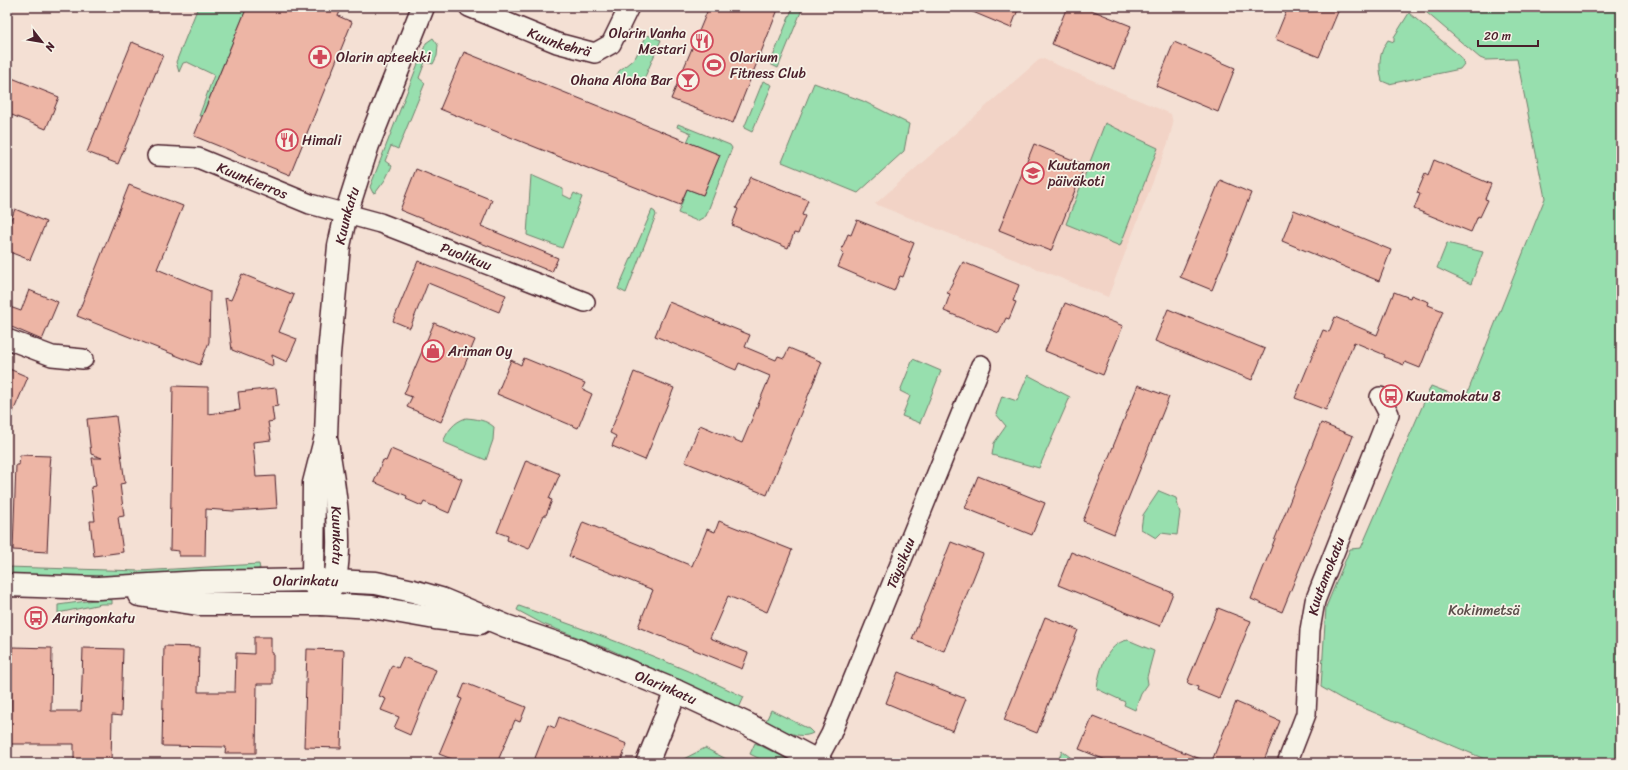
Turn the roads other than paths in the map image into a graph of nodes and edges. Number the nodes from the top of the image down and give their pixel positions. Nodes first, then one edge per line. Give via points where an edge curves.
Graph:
1 (423, 7) edge
2 (469, 7) edge
3 (629, 7) edge
4 (157, 156) dead end
5 (346, 214) junction
6 (585, 302) dead end
7 (7, 339) edge
8 (84, 359) dead end
9 (981, 364) dead end
10 (1380, 397) dead end
11 (326, 436) junction
12 (313, 580) junction
13 (335, 580) junction
14 (7, 585) edge
15 (98, 588) junction
16 (322, 604) junction
17 (506, 626) junction
18 (676, 692) junction
19 (819, 762) edge
20 (647, 763) edge
21 (1287, 763) edge

1 - 5 main road, Kuunkatu via 368,145
2 - 3 street, Kuunkehrä via 557,43 595,53 611,44
4 - 5 street, Kuunkierros via 198,158 310,204
5 - 6 street, Puolikuu via 380,223
5 - 11 main road, Kuunkatu via 339,246 333,300
7 - 8 street via 52,356
9 - 19 street, Täysikuu
10 - 21 street, Kuutamokatu via 1388,414 1315,601 1310,630 1306,714
11 - 12 main road, Kuunkatu via 314,483
11 - 13 main road, Kuunkatu via 334,486 337,544
12 - 13 main road, Olarinkatu
12 - 15 main road, Olarinkatu via 202,582
12 - 16 main road, Kuunkatu
13 - 16 main road, Kuunkatu
13 - 17 main road, Olarinkatu via 376,583 414,591 441,599
14 - 15 main road, Olarinkatu
15 - 16 main road, Olarinkatu via 198,604
16 - 17 main road, Olarinkatu via 372,607 435,618
17 - 18 main road, Olarinkatu via 576,650
18 - 19 main road, Olarinkatu via 748,724
18 - 20 main road

